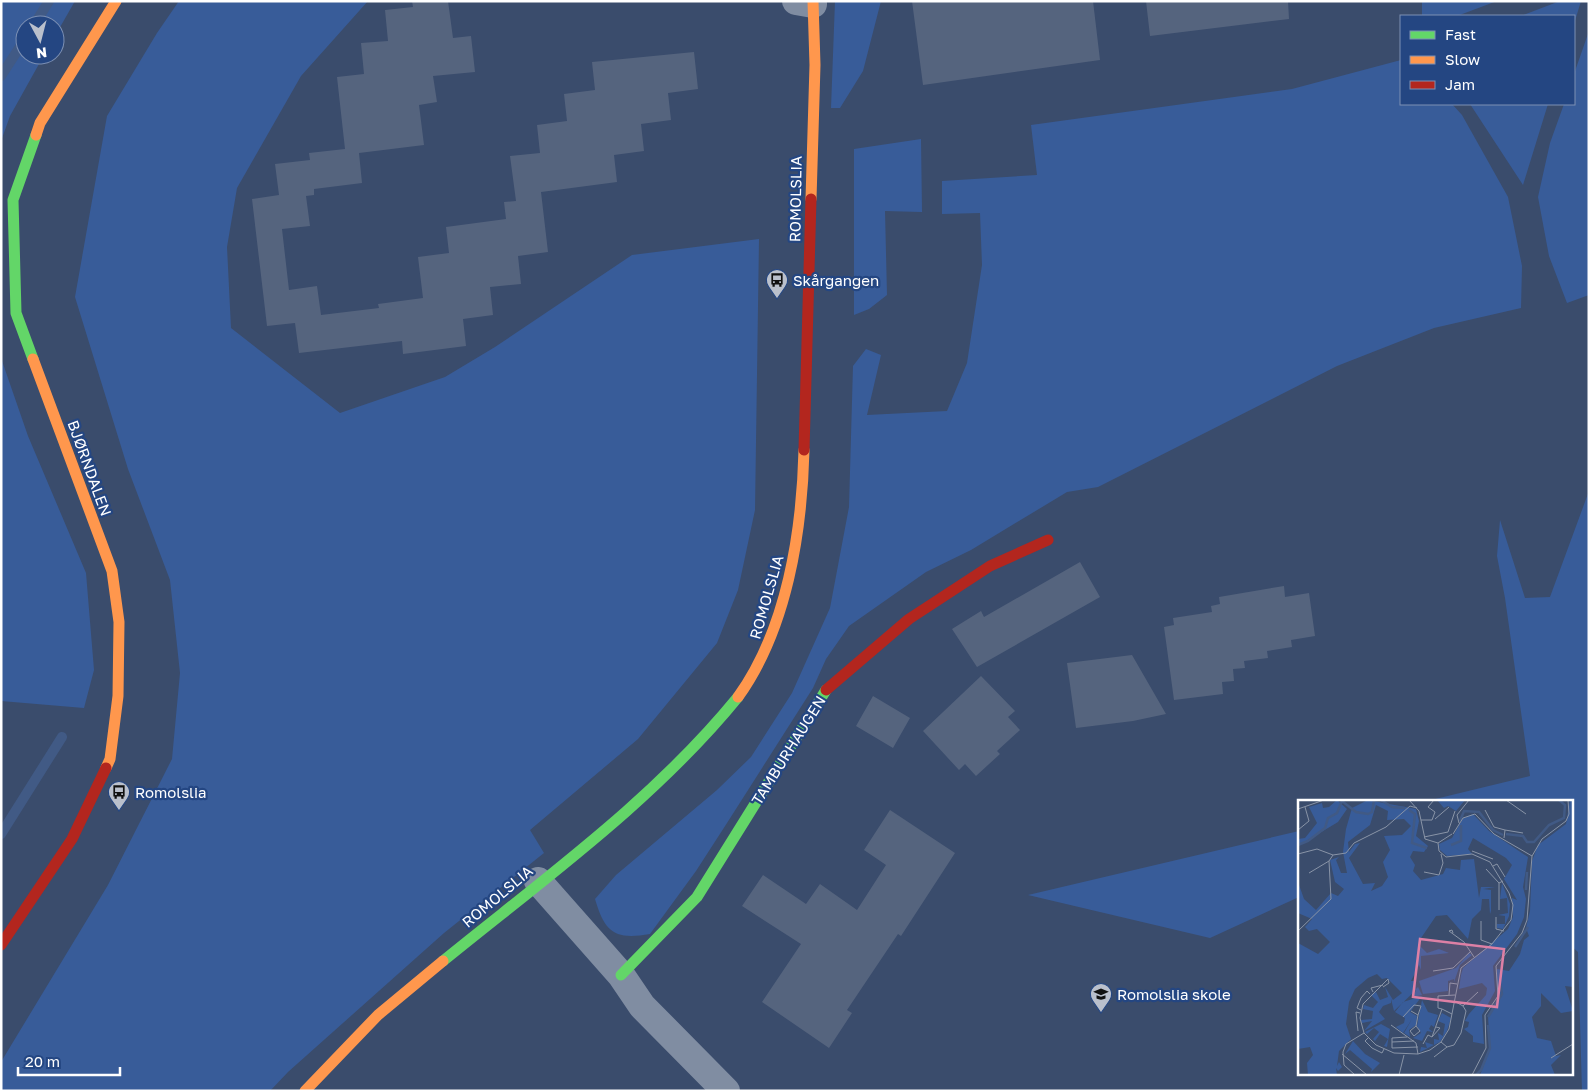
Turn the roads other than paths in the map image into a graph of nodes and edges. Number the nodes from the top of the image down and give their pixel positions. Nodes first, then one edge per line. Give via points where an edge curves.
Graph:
1 (116, 1) edge
2 (807, 2) edge
3 (1048, 540) dead end
4 (538, 881) junction
5 (1, 945) edge
6 (621, 975) junction
7 (304, 1091) edge
8 (726, 1091) edge

1 - 5 street, BJØRNDALEN via 40,123 13,200 16,313 112,571 119,622 118,696 110,759 72,838
2 - 4 street, ROMOLSLIA via 815,65 804,468 796,547 770,643 740,695 706,737 635,804
3 - 6 street, TAMBURHAUGEN via 990,566 909,619 824,692 697,896
4 - 6 street
4 - 7 street, ROMOLSLIA via 378,1016
6 - 8 street via 642,1006

